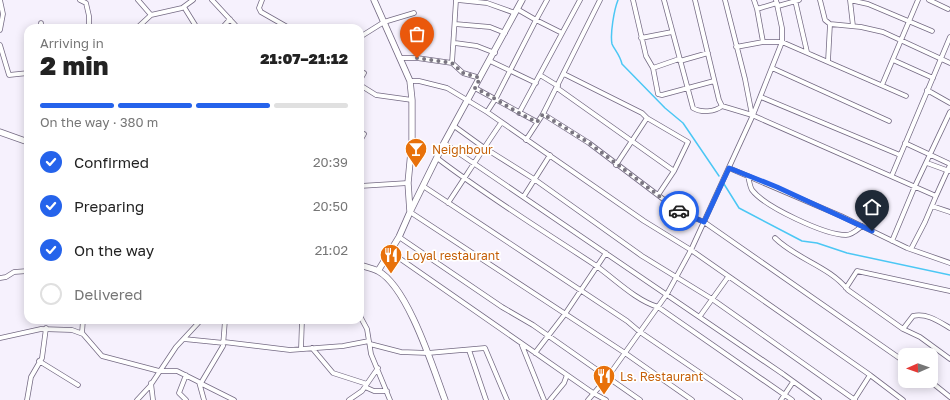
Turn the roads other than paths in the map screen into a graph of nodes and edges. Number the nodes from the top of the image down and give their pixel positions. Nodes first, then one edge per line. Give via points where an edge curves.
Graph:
1 (0, 0) edge
2 (82, 0) edge
3 (138, 0) edge
4 (193, 0) edge
5 (212, 0) edge
6 (262, 0) edge
7 (374, 0) edge
8 (457, 0) edge
9 (522, 0) edge
10 (547, 0) edge
11 (580, 0) edge
12 (600, 0) edge
13 (633, 0) edge
14 (664, 0) edge
15 (695, 0) edge
16 (725, 0) edge
17 (754, 0) edge
18 (797, 0) edge
19 (820, 0) edge
20 (850, 0) edge
21 (918, 0) edge
22 (929, 0) edge
23 (777, 3) edge
24 (184, 7) junction
25 (757, 9) junction
26 (948, 9) dead end
27 (516, 11) junction
28 (414, 13) dead end
29 (151, 15) junction
30 (230, 19) junction
31 (536, 20) junction
32 (384, 22) junction
33 (909, 23) junction
34 (89, 24) edge
35 (141, 24) edge
36 (195, 24) edge
37 (226, 24) edge
38 (234, 24) edge
39 (281, 24) edge
40 (455, 24) junction
41 (830, 24) junction
42 (853, 26) junction
43 (0, 30) edge
44 (932, 31) dead end
45 (672, 32) junction
46 (505, 33) junction
47 (364, 34) edge
48 (562, 34) junction
49 (950, 37) edge
50 (641, 38) junction
51 (902, 41) junction
52 (763, 42) junction
53 (782, 42) junction
54 (455, 43) junction
55 (0, 45) edge
56 (736, 47) junction
57 (807, 52) junction
58 (495, 53) junction
59 (708, 53) junction
60 (402, 58) junction
61 (940, 59) junction
62 (680, 60) junction
63 (893, 60) junction
64 (490, 61) junction
65 (828, 61) junction
66 (452, 63) junction
67 (950, 63) edge
68 (653, 68) junction
69 (772, 68) junction
70 (511, 70) junction
71 (24, 73) edge
72 (564, 74) junction
73 (540, 75) junction
74 (480, 78) junction
75 (933, 78) junction
76 (410, 81) junction
77 (714, 81) junction
78 (536, 83) junction
79 (882, 85) junction
80 (558, 87) junction
81 (364, 88) edge
82 (475, 88) junction
83 (687, 88) junction
84 (928, 90) junction
85 (906, 96) dead end
86 (760, 97) junction
87 (496, 98) junction
88 (412, 100) junction
89 (468, 101) junction
90 (950, 103) edge
91 (722, 106) junction
92 (487, 112) junction
93 (950, 112) edge
94 (519, 113) junction
95 (543, 114) junction
96 (753, 115) junction
97 (647, 118) junction
98 (889, 121) dead end
99 (537, 122) junction
100 (501, 123) junction
101 (454, 126) junction
102 (0, 132) edge
103 (526, 140) junction
104 (24, 141) edge
105 (633, 141) junction
106 (444, 143) junction
107 (905, 143) junction
108 (483, 147) junction
109 (931, 154) junction
110 (550, 155) junction
111 (900, 155) junction
112 (437, 158) junction
113 (474, 161) junction
114 (927, 163) junction
115 (616, 164) junction
116 (950, 165) edge
117 (729, 168) junction
118 (674, 171) junction
119 (949, 172) edge
120 (892, 175) junction
121 (748, 176) junction
122 (465, 178) junction
123 (534, 179) junction
124 (408, 183) junction
125 (364, 186) edge
126 (423, 186) junction
127 (915, 186) junction
128 (658, 195) junction
129 (524, 196) junction
130 (936, 196) junction
131 (448, 203) junction
132 (932, 206) junction
133 (410, 212) junction
134 (950, 212) edge
135 (704, 222) junction
136 (862, 226) junction
137 (399, 237) junction
138 (775, 238) dead end
139 (892, 241) junction
140 (910, 249) junction
141 (692, 250) junction
142 (389, 251) junction
143 (606, 253) junction
144 (950, 263) edge
145 (364, 266) edge
146 (597, 266) junction
147 (24, 271) edge
148 (378, 271) junction
149 (728, 277) junction
150 (0, 278) edge
151 (677, 278) junction
152 (846, 288) junction
153 (579, 290) junction
154 (950, 291) edge
155 (667, 294) junction
156 (712, 299) junction
157 (658, 307) junction
158 (565, 314) junction
159 (700, 316) junction
160 (364, 323) edge
161 (83, 324) edge
162 (197, 324) edge
163 (225, 324) edge
164 (302, 324) edge
165 (46, 328) junction
166 (950, 328) edge
167 (903, 329) junction
168 (640, 332) junction
169 (82, 333) junction
170 (548, 337) junction
171 (0, 338) edge
172 (184, 339) junction
173 (370, 342) junction
174 (521, 342) junction
175 (224, 343) junction
176 (312, 348) junction
177 (301, 349) junction
178 (469, 350) junction
179 (428, 353) junction
180 (535, 353) junction
181 (625, 353) junction
182 (898, 357) edge
183 (950, 359) edge
184 (40, 361) junction
185 (378, 368) junction
186 (159, 370) junction
187 (186, 375) junction
188 (567, 375) junction
189 (870, 375) junction
190 (607, 378) junction
191 (793, 382) junction
192 (151, 383) junction
193 (200, 383) junction
194 (78, 385) dead end
195 (366, 386) junction
196 (938, 387) edge
197 (387, 391) junction
198 (593, 393) junction
199 (785, 395) junction
200 (950, 397) edge
201 (27, 400) edge
202 (137, 400) edge
203 (153, 400) edge
204 (186, 400) edge
205 (204, 400) edge
206 (234, 400) edge
207 (349, 400) edge
208 (390, 400) edge
209 (445, 400) edge
210 (486, 400) edge
211 (507, 400) edge
212 (544, 400) edge
213 (550, 400) edge
214 (588, 400) edge
215 (606, 400) edge
216 (640, 400) edge
217 (692, 400) edge
218 (740, 400) edge
219 (781, 400) edge
220 (792, 400) edge
221 (819, 400) edge
222 (854, 400) edge
223 (903, 400) edge

1 - 43 street
2 - 34 street via 86,3
3 - 29 street
4 - 24 street
5 - 30 street
6 - 39 street via 259,8 261,12
7 - 32 street
8 - 27 street via 487,3
8 - 40 street
9 - 27 street
10 - 31 street
11 - 48 street
12 - 72 street
13 - 50 street
14 - 45 street
15 - 59 street
16 - 56 street
17 - 25 street
18 - 23 street
18 - 57 street
19 - 41 street via 825,20
20 - 33 street via 868,4
20 - 42 street
21 - 33 street
22 - 26 street
23 - 25 street
23 - 53 street
24 - 29 street
24 - 36 street
25 - 52 street
27 - 31 street
27 - 46 street
28 - 32 street
29 - 35 street
30 - 37 street
30 - 38 street
31 - 48 street
31 - 70 street
32 - 47 street
32 - 60 street
33 - 44 street
33 - 51 street
40 - 46 street via 490,27
40 - 54 street
41 - 42 street
41 - 65 street
42 - 51 street via 883,32
45 - 50 street
45 - 62 street
46 - 58 street
48 - 73 street
49 - 61 street
50 - 68 street via 646,56
51 - 61 street
51 - 63 street
52 - 53 street
52 - 56 street
53 - 57 street
53 - 69 street
54 - 58 street via 477,46
54 - 66 street
55 - 71 street via 9,75
56 - 96 street
57 - 65 street
58 - 64 street
59 - 62 street
59 - 77 street
60 - 66 street
60 - 76 street
61 - 67 street
61 - 75 street
62 - 68 street
62 - 83 street
63 - 75 street
63 - 79 street
64 - 70 street
64 - 74 street
65 - 79 street
66 - 74 street via 463,73
68 - 83 street via 658,94
69 - 86 street
69 - 98 street
70 - 78 street
70 - 87 street
72 - 80 street
72 - 97 street via 642,112
73 - 78 street
73 - 80 street
74 - 82 street
75 - 84 street
76 - 88 street
76 - 89 street via 447,88
77 - 83 street
77 - 91 street
78 - 94 street
79 - 85 street
80 - 95 street
80 - 105 street
81 - 88 street via 376,94
82 - 87 street
82 - 89 street
83 - 91 street via 695,109 714,110
84 - 90 street
84 - 107 street
86 - 96 street
86 - 111 street
87 - 92 street
87 - 94 street
88 - 124 street
89 - 92 street
89 - 101 street
91 - 96 street
92 - 100 street
93 - 109 street
94 - 99 street
95 - 99 street
95 - 115 street via 589,143
96 - 117 street
96 - 120 street
97 - 105 street
97 - 118 street via 688,142
99 - 103 street
100 - 103 street
100 - 108 street
101 - 106 street
101 - 108 street
102 - 104 street
103 - 110 street
105 - 115 street
105 - 118 street via 633,144
106 - 112 street
106 - 113 street
107 - 109 street
107 - 111 street
108 - 113 street
108 - 123 street
109 - 114 street
109 - 116 street
110 - 123 street
110 - 141 street via 644,221
111 - 120 street
112 - 122 street
112 - 126 street
113 - 122 street
113 - 129 street
114 - 119 street
114 - 127 street
115 - 128 street
116 - 119 street
117 - 121 street
117 - 135 street
118 - 128 street
119 - 130 street
120 - 127 street
121 - 136 street
121 - 136 street via 751,190 764,201 807,224 845,235 852,234
122 - 131 street
122 - 146 street
123 - 129 street
123 - 151 street
124 - 125 street
124 - 133 street
126 - 131 street
126 - 133 street
127 - 130 street
127 - 139 street
128 - 135 street via 679,211
129 - 143 street
130 - 132 street
131 - 153 street
132 - 134 street
132 - 140 street
133 - 137 street
133 - 158 street
135 - 141 street
135 - 182 street
136 - 139 street
137 - 142 street
137 - 170 street
138 - 152 street
139 - 140 street
140 - 144 street
141 - 149 street
141 - 151 street
142 - 148 street
142 - 174 street
143 - 146 street
143 - 155 street
145 - 148 street
146 - 153 street
146 - 157 street via 641,298
147 - 150 street via 14,272
148 - 179 street via 405,303
149 - 156 street
149 - 189 street
151 - 155 street
151 - 156 street
152 - 154 street via 857,271
152 - 167 street
153 - 158 street
153 - 168 street
155 - 157 street
155 - 159 street
156 - 159 street
156 - 222 street
157 - 168 street
157 - 199 street
158 - 170 street
158 - 181 street
159 - 191 street
160 - 173 street
161 - 169 street
162 - 172 street
163 - 175 street
164 - 177 street
165 - 169 street via 68,329
165 - 171 street
165 - 184 street
166 - 167 street via 921,314 913,316
167 - 183 street via 920,337
168 - 181 street
168 - 218 street
169 - 186 street via 102,356
170 - 180 street
170 - 190 street
172 - 175 street
172 - 186 street
173 - 176 street
173 - 179 street via 401,352
173 - 185 street via 371,354
174 - 180 street
174 - 212 street
175 - 177 street
175 - 193 street
176 - 177 street
176 - 195 street via 333,373
178 - 179 street
178 - 210 street
178 - 211 street via 485,348
179 - 209 street
180 - 188 street
181 - 190 street
181 - 217 street
184 - 194 street
184 - 201 street via 30,381
185 - 195 street
185 - 197 street
186 - 187 street via 174,370
186 - 192 street
187 - 193 street
187 - 204 street via 179,393
188 - 198 street
188 - 213 street via 564,383
189 - 222 street
189 - 223 street
190 - 198 street
190 - 216 street
191 - 199 street
191 - 221 street
192 - 202 street
192 - 203 street
193 - 205 street
193 - 206 street
195 - 197 street via 374,391
195 - 207 street
196 - 200 street
197 - 208 street
198 - 214 street
198 - 215 street
199 - 219 street
199 - 220 street

